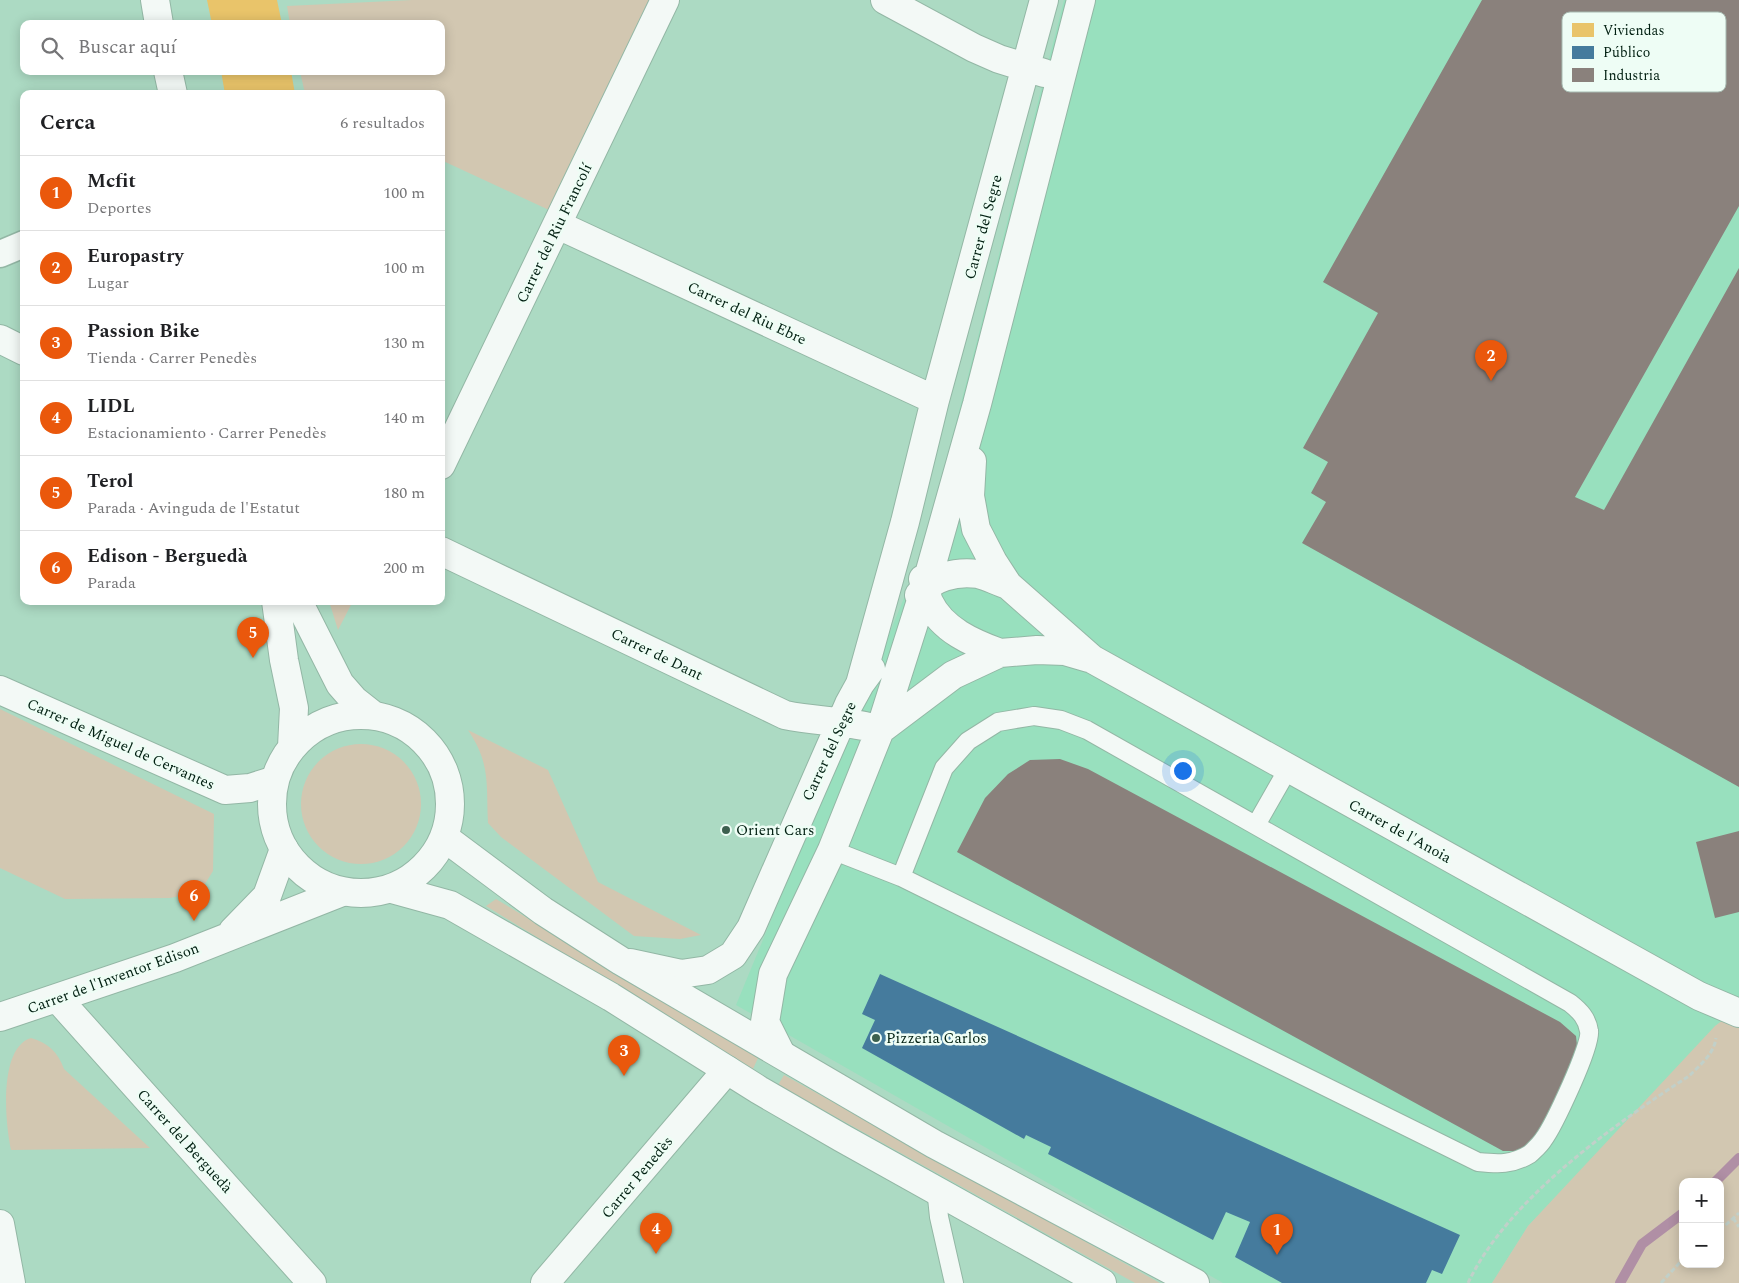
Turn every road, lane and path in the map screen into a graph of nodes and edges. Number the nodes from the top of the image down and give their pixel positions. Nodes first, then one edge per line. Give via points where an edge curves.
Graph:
1 (155, 0) edge
2 (666, 0) edge
3 (885, 0) edge
4 (1044, 0) edge
5 (1081, 0) edge
6 (158, 20) edge
7 (1027, 68) junction
8 (169, 75) edge
9 (1059, 77) junction
10 (171, 90) edge
11 (558, 226) junction
12 (20, 246) edge
13 (0, 254) edge
14 (0, 339) edge
15 (20, 349) edge
16 (935, 400) junction
17 (977, 404) junction
18 (922, 454) junction
19 (445, 457) edge
20 (445, 553) edge
21 (926, 585) junction
22 (1008, 585) junction
23 (277, 605) edge
24 (300, 605) edge
25 (1000, 652) junction
26 (1092, 659) junction
27 (860, 684) junction
28 (0, 690) edge
29 (373, 715) junction
30 (842, 721) junction
31 (880, 730) junction
32 (292, 747) junction
33 (1288, 769) junction
34 (272, 781) junction
35 (1256, 825) junction
36 (445, 838) junction
37 (284, 849) junction
38 (832, 850) junction
39 (901, 876) junction
40 (392, 889) junction
41 (342, 892) junction
42 (226, 937) junction
43 (621, 961) junction
44 (58, 999) junction
45 (1710, 1001) junction
46 (1739, 1013) edge
47 (0, 1018) edge
48 (1728, 1030) edge
49 (781, 1054) junction
50 (727, 1070) junction
51 (936, 1188) junction
52 (1739, 1213) edge
53 (1733, 1218) junction
54 (0, 1224) edge
55 (1724, 1226) edge
56 (1739, 1227) edge
57 (1679, 1263) edge
58 (548, 1280) edge
59 (11, 1283) edge
60 (312, 1283) edge
61 (954, 1283) edge
62 (1102, 1283) edge
63 (1195, 1283) edge
64 (1468, 1283) edge
65 (1661, 1283) edge

1 - 6 street
2 - 11 street, Carrer del Riu Francolí
3 - 7 street via 974,48
4 - 7 street, Carrer del Segre
5 - 9 street, Carrer del Segre
7 - 9 street
7 - 16 street, Carrer del Segre
8 - 10 street
9 - 17 street, Carrer del Segre
11 - 16 street, Carrer del Riu Ebre
11 - 19 street, Carrer del Riu Francolí
12 - 13 street
14 - 15 street
16 - 18 street, Carrer del Segre
17 - 21 street, Carrer del Segre
17 - 22 street, Carrer del Segre via 970,496 976,529
18 - 21 street, Carrer del Segre via 921,523 916,549
18 - 27 street, Carrer del Segre
20 - 30 street, Carrer de Dant via 784,715
21 - 22 street via 950,574 979,574
21 - 25 street, Carrer del Segre via 928,600 952,629 974,643
21 - 27 street, Carrer del Segre
21 - 31 street, Carrer del Segre
22 - 26 street, Carrer de l'Anoia
23 - 32 street via 294,708
24 - 29 street via 340,684
25 - 26 street, Carrer de l'Anoia via 1065,651
25 - 31 street via 953,675
26 - 33 street, Carrer de l'Anoia
27 - 30 street, Carrer del Segre
28 - 34 street, Carrer de Miguel de Cervantes via 225,790 250,788
29 - 32 street via 341,716 326,721
29 - 36 street via 401,723 426,742 439,758 450,787 451,800
30 - 31 street, Carrer de Dant
30 - 43 street, Carrer del Segre via 751,928 733,956 708,970 681,974
31 - 38 street, Carrer del Segre
32 - 34 street
33 - 35 lane
33 - 45 street, Carrer de l'Anoia
34 - 37 street via 271,821
35 - 39 lane via 1086,730 1061,720 1034,716 998,722 968,741 944,768
35 - 39 lane via 1570,1003 1583,1014 1590,1032 1585,1053 1544,1140 1531,1153 1504,1165 1478,1162
36 - 40 street via 422,871
36 - 43 street via 543,912
37 - 41 street via 311,879
37 - 42 street, Carrer de l'Inventor Edison via 267,896
38 - 39 lane
38 - 49 street, Carrer del Segre via 773,974 765,1022
40 - 41 street via 374,894
40 - 50 street via 450,905 611,997
41 - 42 street, Carrer de l'Inventor Edison
42 - 44 street, Carrer de l'Inventor Edison
43 - 49 street
44 - 47 street, Carrer de l'Inventor Edison
44 - 60 street, Carrer del Berguedà
45 - 46 street, Carrer de l'Anoia
45 - 48 street, Carrer de l'Anoia
48 - 64 path via 1705,1061 1688,1076 1557,1174 1513,1216
49 - 63 street via 934,1144
50 - 51 street via 842,1138
50 - 58 street, Carrer Penedès
51 - 61 lane
51 - 62 street
52 - 53 path
53 - 55 path
53 - 56 path
54 - 59 street
57 - 65 path

